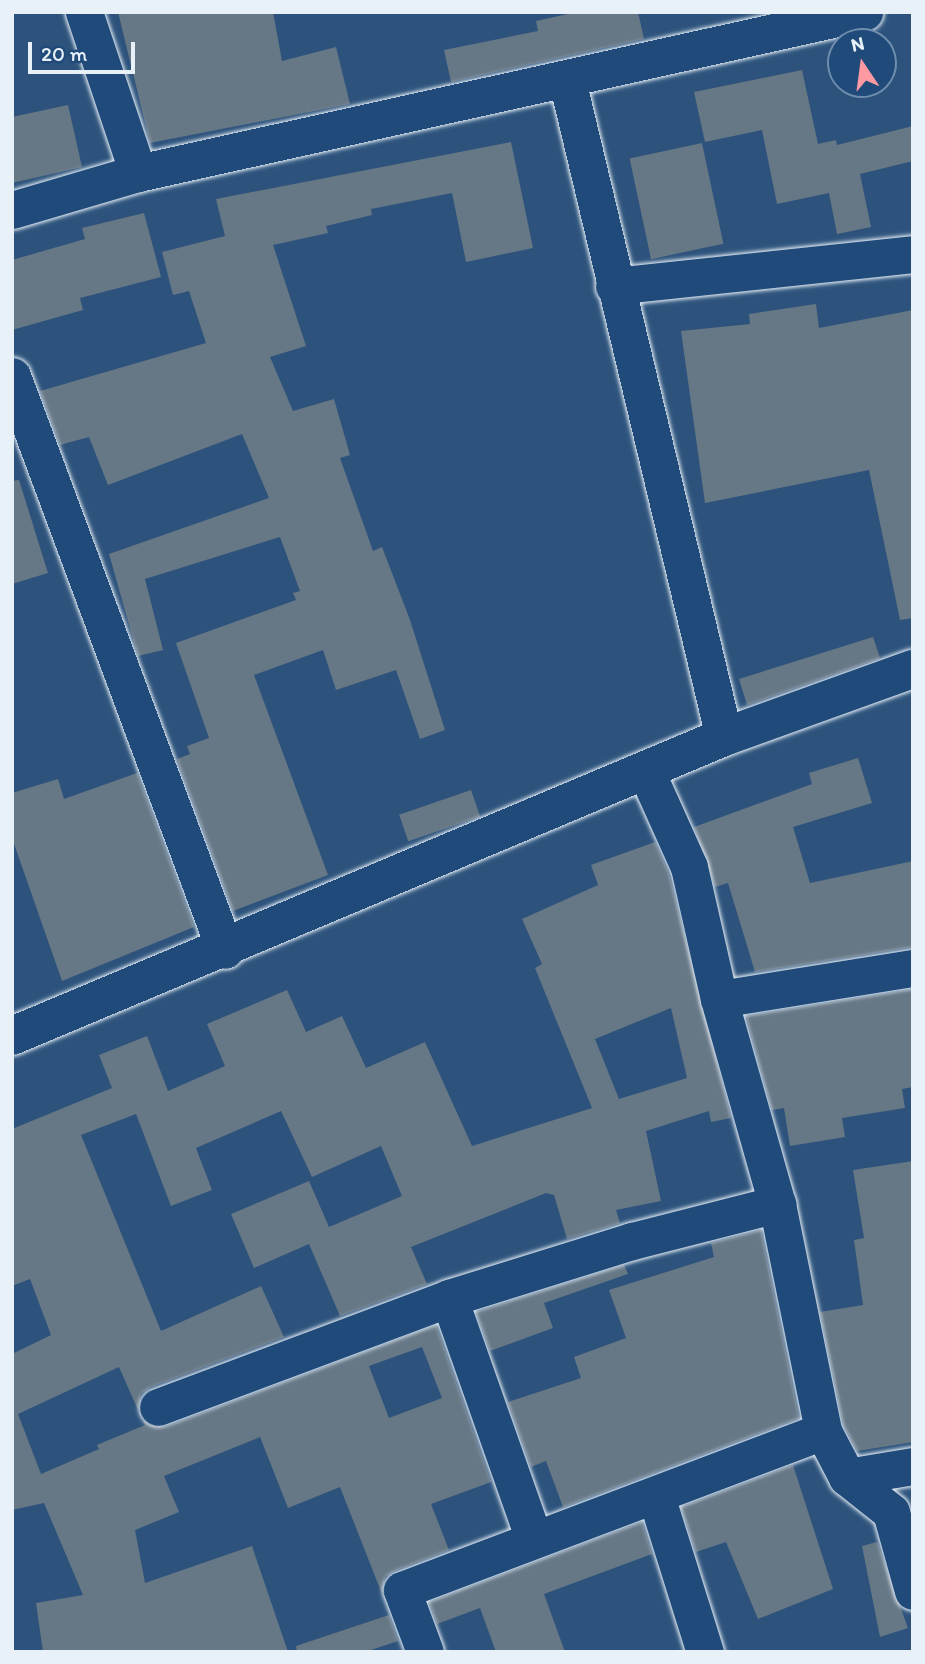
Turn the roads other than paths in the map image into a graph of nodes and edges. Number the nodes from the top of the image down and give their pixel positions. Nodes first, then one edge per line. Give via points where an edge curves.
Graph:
1 (83, 12) edge
2 (864, 12) edge
3 (567, 80) junction
4 (138, 173) junction
5 (12, 210) edge
6 (913, 254) edge
7 (614, 286) junction
8 (12, 376) edge
9 (913, 669) edge
10 (724, 737) junction
11 (645, 769) junction
12 (225, 950) junction
13 (913, 968) edge
14 (719, 999) junction
15 (12, 1036) edge
16 (778, 1204) junction
17 (449, 1298) junction
18 (158, 1407) dead end
19 (823, 1431) junction
20 (913, 1466) edge
21 (847, 1477) junction
22 (656, 1496) junction
23 (533, 1536) junction
24 (913, 1591) edge
25 (425, 1652) edge
26 (705, 1652) edge

1 - 4 street
2 - 3 street
3 - 4 street
3 - 7 street
4 - 5 street
6 - 7 street
7 - 10 street
8 - 12 street
9 - 10 street
10 - 11 street
11 - 12 street
11 - 14 street via 690,867
12 - 15 street
13 - 14 street
14 - 16 street
16 - 17 street via 632,1241
16 - 19 street
17 - 18 street
17 - 23 street
19 - 21 street
19 - 22 street
20 - 21 street
21 - 24 street via 891,1512
22 - 23 street
22 - 26 street
23 - 25 street via 402,1590

